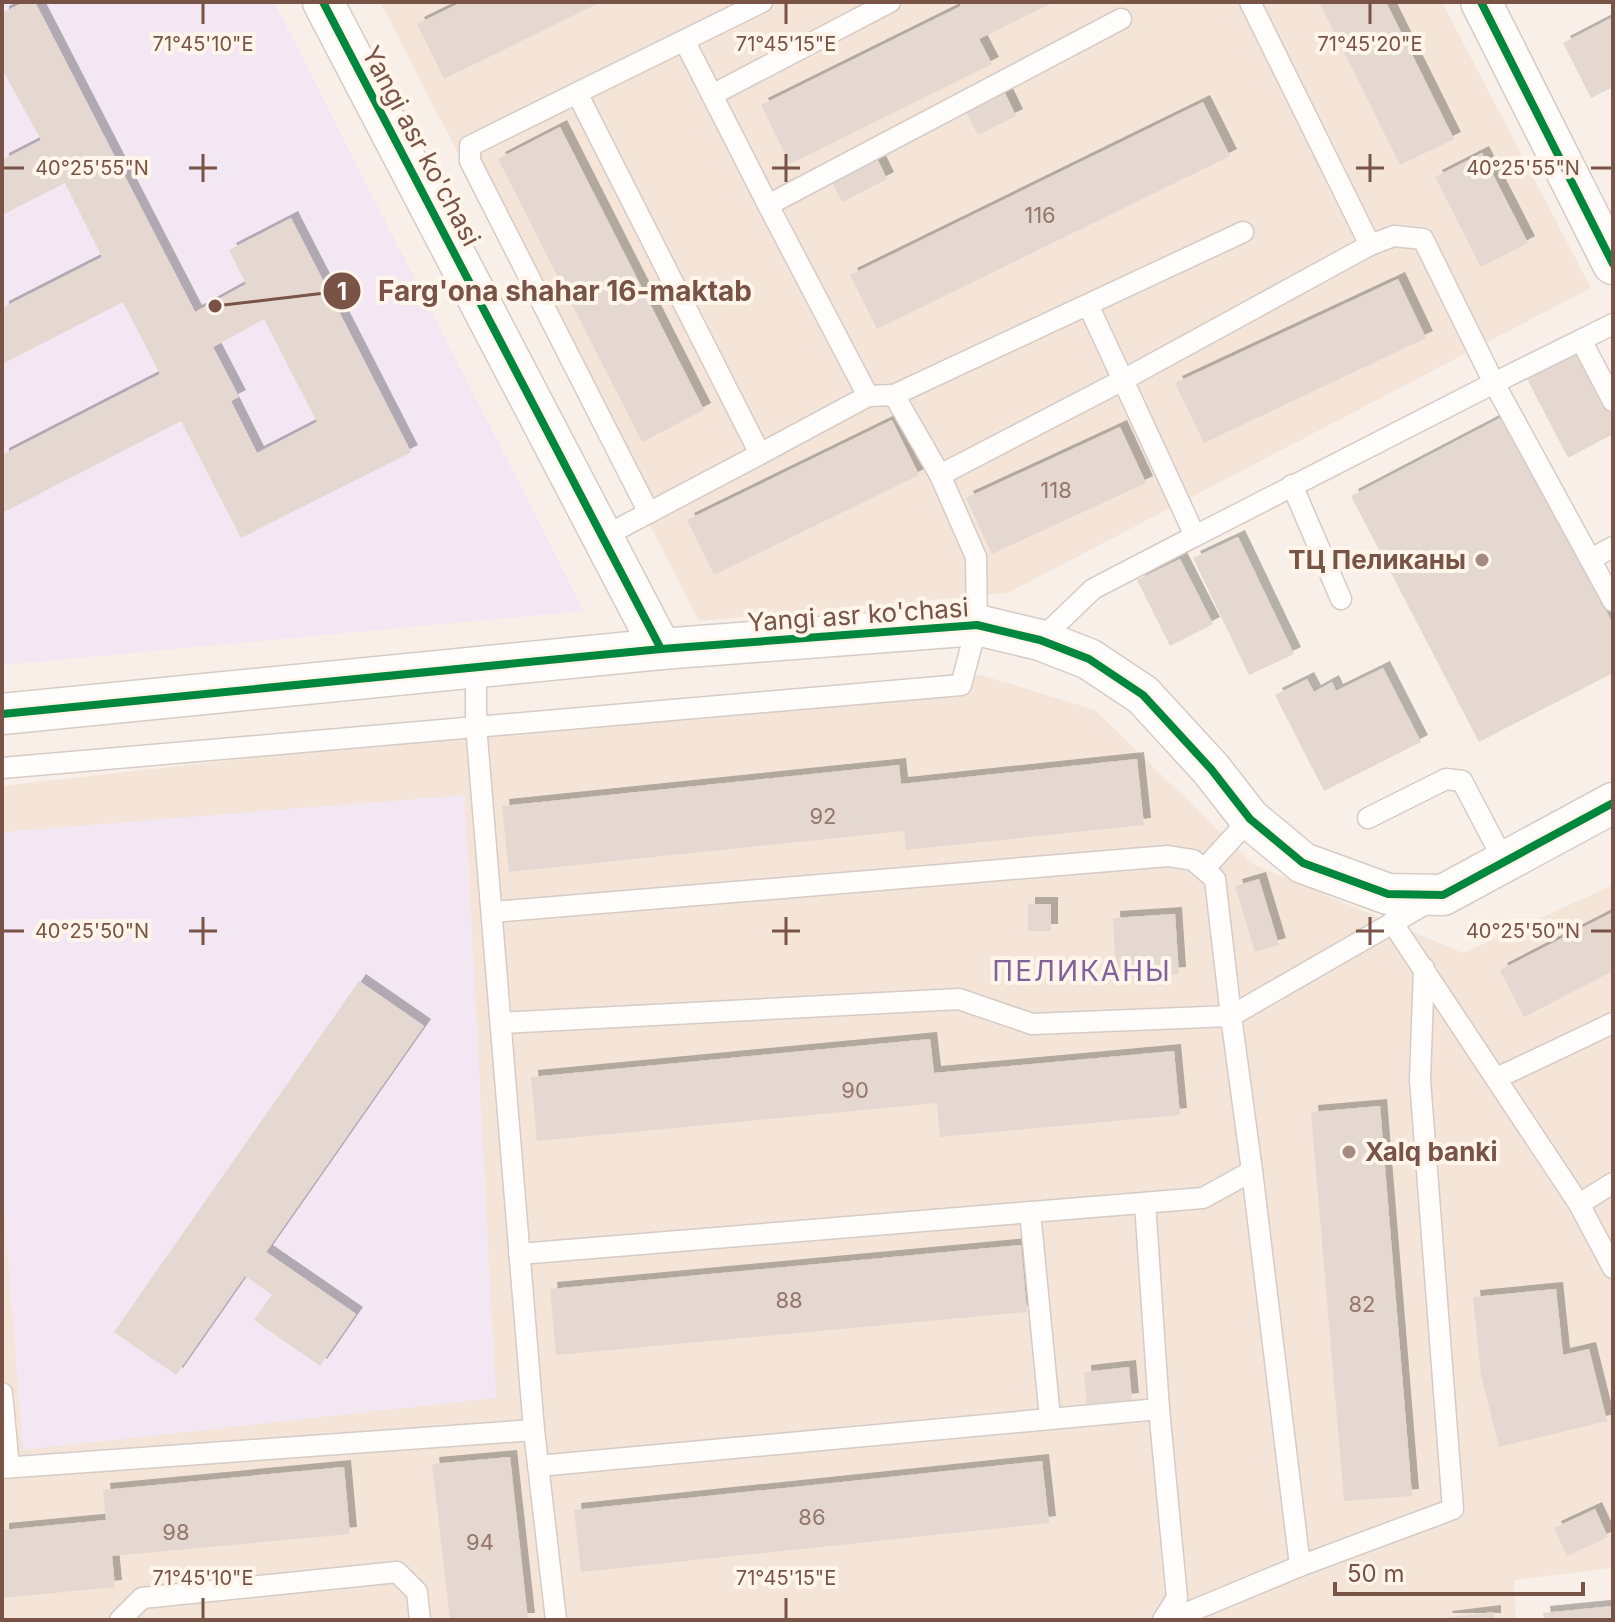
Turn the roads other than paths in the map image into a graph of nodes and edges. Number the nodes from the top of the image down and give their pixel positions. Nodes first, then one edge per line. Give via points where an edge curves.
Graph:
1 (323, 2) edge
2 (762, 2) edge
3 (890, 2) edge
4 (1250, 2) edge
5 (1481, 2) edge
6 (1121, 19) dead end
7 (685, 42) junction
8 (577, 93) junction
9 (712, 95) junction
10 (768, 205) junction
11 (1243, 232) dead end
12 (1370, 245) junction
13 (1613, 264) edge
14 (1089, 307) junction
15 (1613, 324) edge
16 (1581, 340) junction
17 (1123, 380) junction
18 (1494, 383) junction
19 (894, 395) junction
20 (868, 396) junction
21 (1613, 401) edge
22 (760, 454) junction
23 (940, 475) junction
24 (1292, 485) junction
25 (649, 513) junction
26 (1195, 536) junction
27 (603, 537) junction
28 (1613, 547) edge
29 (1591, 559) junction
30 (1341, 599) dead end
31 (1613, 601) edge
32 (977, 625) junction
33 (1040, 640) junction
34 (661, 649) junction
35 (476, 668) junction
36 (2, 714) edge
37 (476, 725) junction
38 (2, 768) edge
39 (1613, 803) edge
40 (1368, 818) dead end
41 (1250, 819) junction
42 (1504, 861) junction
43 (1205, 868) junction
44 (1443, 895) junction
45 (493, 912) junction
46 (1392, 922) junction
47 (1424, 968) junction
48 (1231, 1016) junction
49 (501, 1023) junction
50 (1613, 1023) edge
51 (1497, 1078) junction
52 (1252, 1171) junction
53 (1613, 1183) edge
54 (1145, 1203) junction
55 (1579, 1204) junction
56 (1030, 1212) junction
57 (519, 1254) junction
58 (1613, 1268) edge
59 (2, 1393) edge
60 (1159, 1409) junction
61 (1050, 1418) junction
62 (534, 1430) junction
63 (538, 1466) junction
64 (6, 1468) edge
65 (1300, 1566) junction
66 (120, 1620) edge
67 (420, 1620) edge
68 (556, 1620) edge
69 (1163, 1620) edge
70 (1170, 1620) edge

1 - 27 street, Yangi asr ko'chasi
2 - 7 lane
3 - 9 lane
4 - 12 lane
5 - 13 street
6 - 10 lane
7 - 8 lane
7 - 9 lane
8 - 22 lane
8 - 25 lane via 470,146 470,161
9 - 10 lane
10 - 20 lane
11 - 14 lane
12 - 17 lane
12 - 18 lane via 1394,236 1423,239
14 - 17 lane
14 - 19 lane
15 - 16 lane
16 - 18 lane
16 - 21 lane
17 - 23 lane
17 - 26 lane
18 - 24 lane
18 - 29 lane
19 - 20 lane
19 - 23 lane
20 - 22 lane
22 - 25 lane
23 - 32 lane via 976,557
24 - 26 lane
24 - 30 lane
25 - 27 lane
26 - 33 lane via 1093,589
27 - 34 street, Yangi asr ko'chasi
28 - 29 lane
29 - 31 lane
32 - 33 street, Yangi asr ko'chasi
32 - 34 street, Yangi asr ko'chasi
32 - 37 lane via 961,685
33 - 41 street, Yangi asr ko'chasi via 1089,659 1143,695
34 - 35 street, Yangi asr ko'chasi
35 - 36 street, Yangi asr ko'chasi
35 - 37 lane
37 - 38 lane
37 - 45 lane
39 - 42 street
40 - 42 lane via 1446,779 1462,781
41 - 43 lane
41 - 44 street, Yangi asr ko'chasi via 1303,863 1388,894
42 - 44 street
43 - 45 lane via 1168,856
43 - 48 lane via 1215,879
44 - 46 lane
45 - 49 lane
46 - 47 lane
46 - 48 lane
47 - 51 lane
47 - 65 lane via 1420,1080 1453,1509
48 - 49 lane via 1032,1024 959,999
48 - 52 lane
49 - 57 lane
50 - 51 lane
51 - 55 lane
52 - 54 lane via 1203,1198
52 - 65 lane
53 - 55 lane
54 - 56 lane
54 - 60 lane
55 - 58 lane
56 - 57 lane
56 - 61 lane
57 - 62 lane
59 - 64 lane
60 - 61 lane
60 - 69 lane via 1177,1598
61 - 63 lane
62 - 63 lane
62 - 64 lane
63 - 68 lane
65 - 70 lane
66 - 67 lane via 142,1598 397,1572 417,1592

